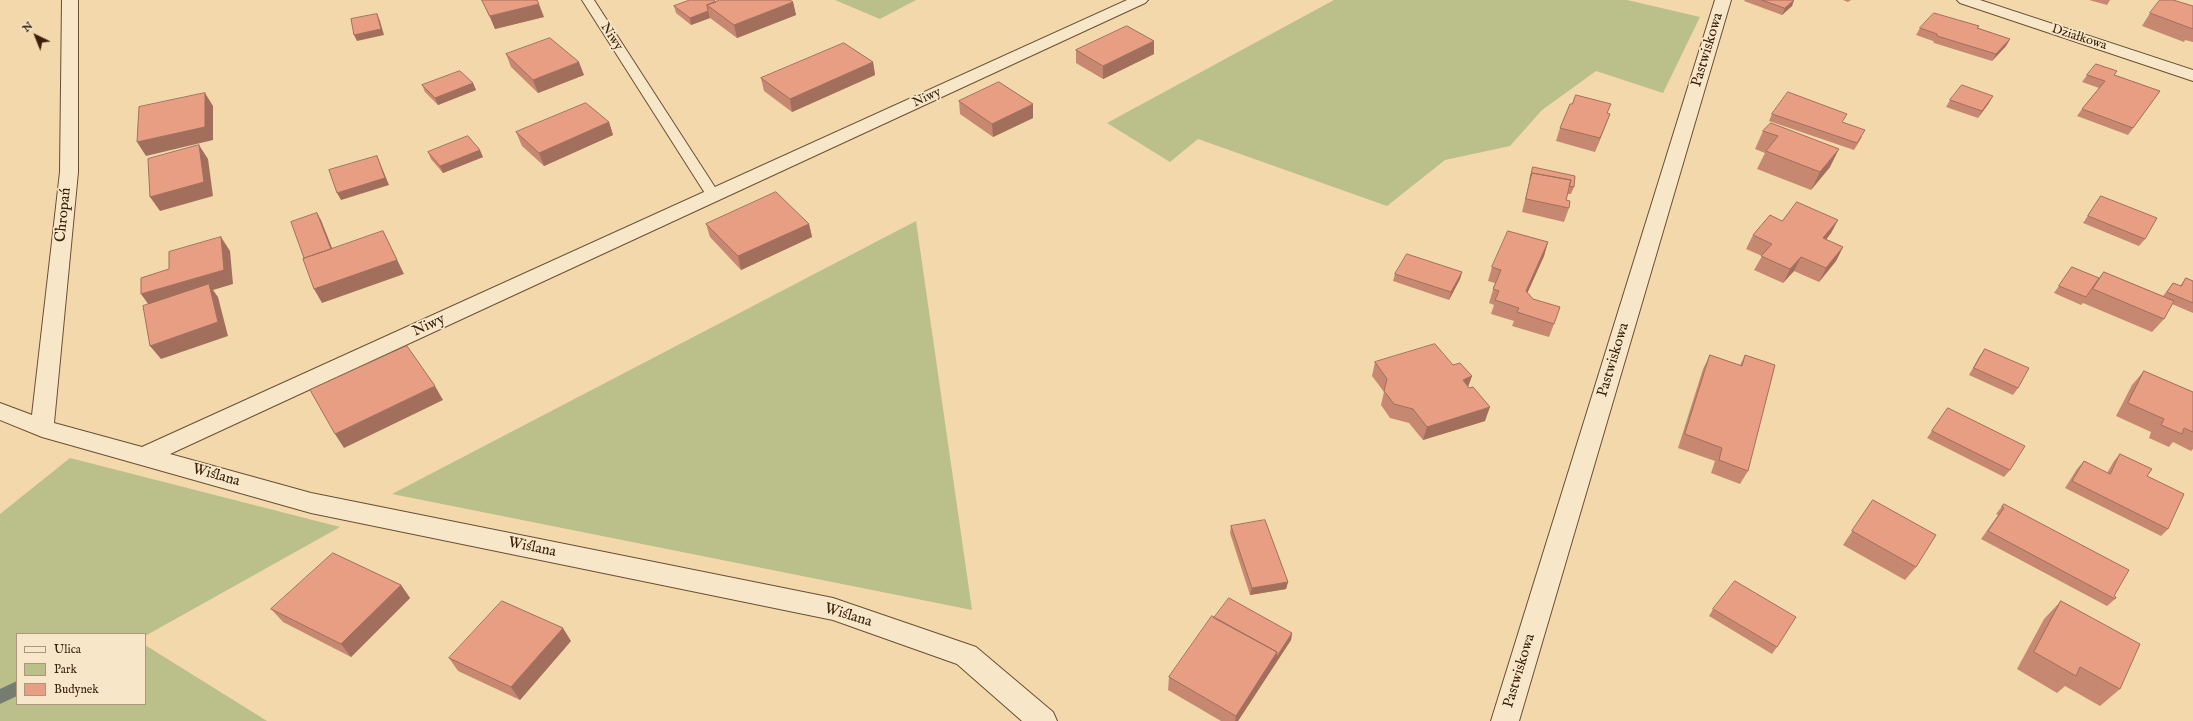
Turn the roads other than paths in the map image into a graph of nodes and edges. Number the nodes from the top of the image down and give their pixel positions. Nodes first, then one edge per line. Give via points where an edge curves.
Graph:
1 (70, 0) edge
2 (588, 0) edge
3 (1140, 0) edge
4 (1723, 0) edge
5 (1965, 0) edge
6 (2193, 76) edge
7 (713, 195) junction
8 (0, 411) edge
9 (42, 428) junction
10 (144, 456) junction
11 (1043, 721) edge
12 (1505, 721) edge

1 - 9 street, Chropań via 69,172
2 - 7 lane, Niwy
3 - 7 street, Niwy
4 - 12 street, Pastwiskowa
5 - 6 street, Działkowa
7 - 10 street, Niwy
8 - 9 street, Wiślana
9 - 10 street, Wiślana
10 - 11 street, Wiślana via 311,502 833,610 966,655

